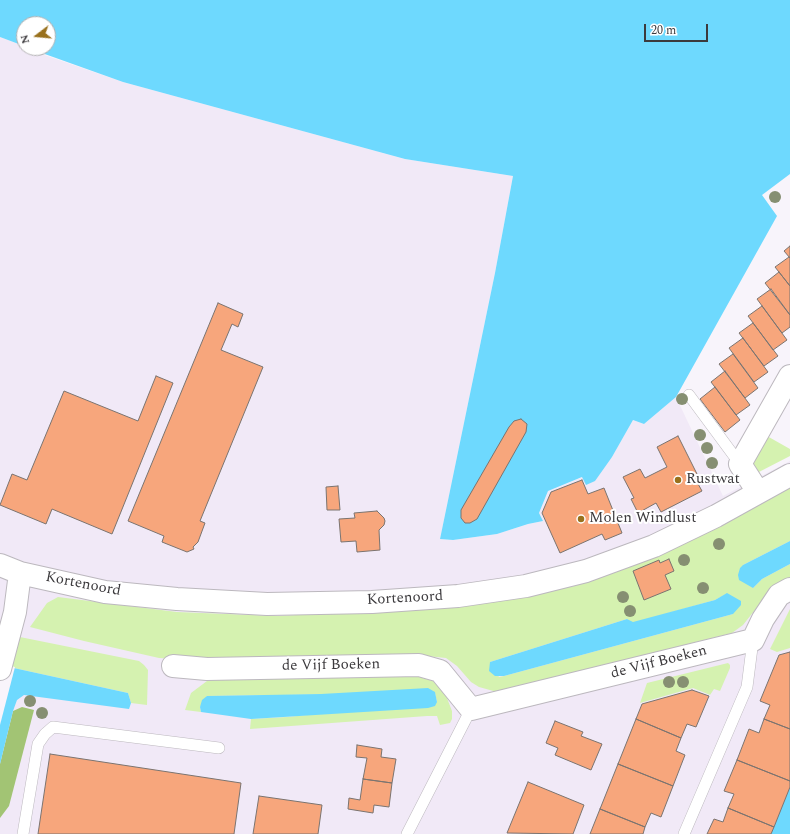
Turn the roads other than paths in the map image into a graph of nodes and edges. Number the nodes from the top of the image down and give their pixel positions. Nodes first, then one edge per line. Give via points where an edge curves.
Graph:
1 (790, 376) edge
2 (688, 395) dead end
3 (740, 464) junction
4 (790, 475) edge
5 (758, 492) junction
6 (0, 565) edge
7 (20, 573) junction
8 (790, 589) edge
9 (753, 640) junction
10 (173, 666) dead end
11 (0, 669) edge
12 (471, 709) junction
13 (219, 748) dead end
14 (23, 834) edge
15 (408, 834) edge
16 (684, 834) edge

1 - 3 street
2 - 3 lane
3 - 5 street
4 - 5 street, Kortenoord
5 - 7 street, Kortenoord via 654,546 586,572 526,586 458,596 372,602 260,604 105,592
6 - 7 street, Kortenoord
7 - 11 street via 15,612
8 - 9 street via 779,595
9 - 12 street, de Vijf Boeken
9 - 16 lane via 747,687
10 - 12 street, de Vijf Boeken via 207,669 419,665 440,671
12 - 15 lane
13 - 14 lane via 53,728 38,744

